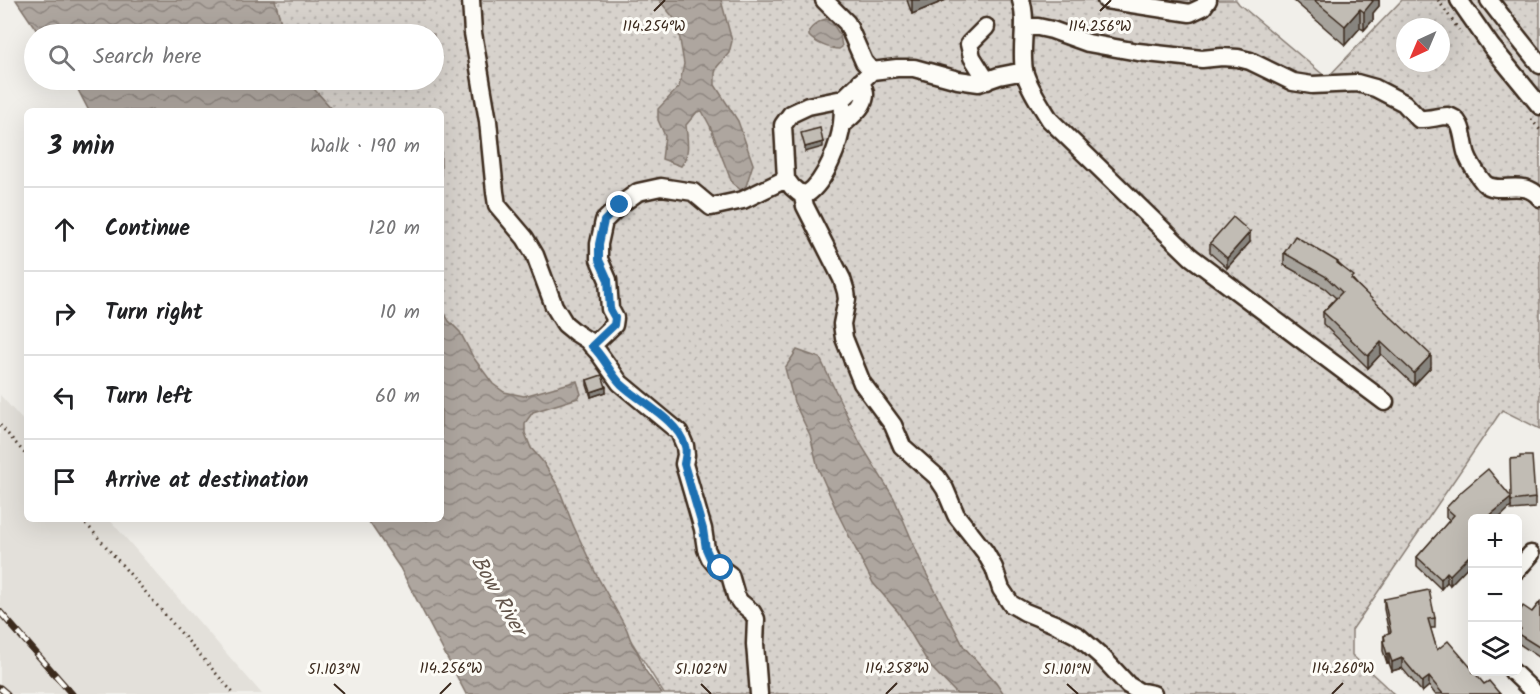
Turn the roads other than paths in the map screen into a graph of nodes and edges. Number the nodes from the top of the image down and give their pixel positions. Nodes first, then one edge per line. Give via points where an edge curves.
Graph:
1 (471, 0) edge
2 (824, 0) edge
3 (1021, 0) edge
4 (1106, 0) edge
5 (1208, 0) edge
6 (1459, 0) edge
7 (1489, 0) edge
8 (1154, 4) edge
9 (986, 27) dead end
10 (1024, 27) junction
11 (1540, 65) edge
12 (1024, 71) junction
13 (866, 76) junction
14 (987, 81) junction
15 (843, 99) junction
16 (1540, 106) edge
17 (842, 125) junction
18 (786, 179) junction
19 (802, 194) junction
20 (1540, 198) edge
21 (592, 346) junction
22 (1385, 402) dead end
23 (1530, 554) dead end
24 (1522, 563) edge
25 (1517, 676) edge
26 (759, 694) edge
27 (1153, 694) edge
28 (1536, 694) edge

1 - 21 street via 472,33 488,121 497,205 535,255 554,306 566,324
2 - 13 street via 847,23
3 - 10 street
4 - 8 street
5 - 8 street via 1190,13
6 - 16 street
7 - 11 street
9 - 14 street via 969,44
10 - 12 street
10 - 20 street via 1052,30 1088,43 1138,52 1202,59 1238,58 1293,82 1357,83 1375,88 1404,103 1419,119 1448,116 1456,120 1461,126 1467,157 1484,183 1491,187 1525,188
12 - 14 street
12 - 22 street via 1050,120 1191,256
13 - 14 street via 914,68 958,80
13 - 15 street
13 - 17 street via 863,102
15 - 17 street
15 - 18 street via 808,106 791,114 783,125
17 - 19 street via 830,165 814,190
18 - 19 street
18 - 21 street via 744,200 711,207 693,192 661,187 638,192 620,205 604,221 599,244 614,325
19 - 27 street via 842,279 847,299 842,324 844,338 862,384 888,418 902,446 937,477 956,515 985,552 1011,604 1078,636 1128,685
21 - 26 street via 620,383 679,432 706,549 715,564 730,575 736,596 756,619
23 - 24 street
25 - 28 street

